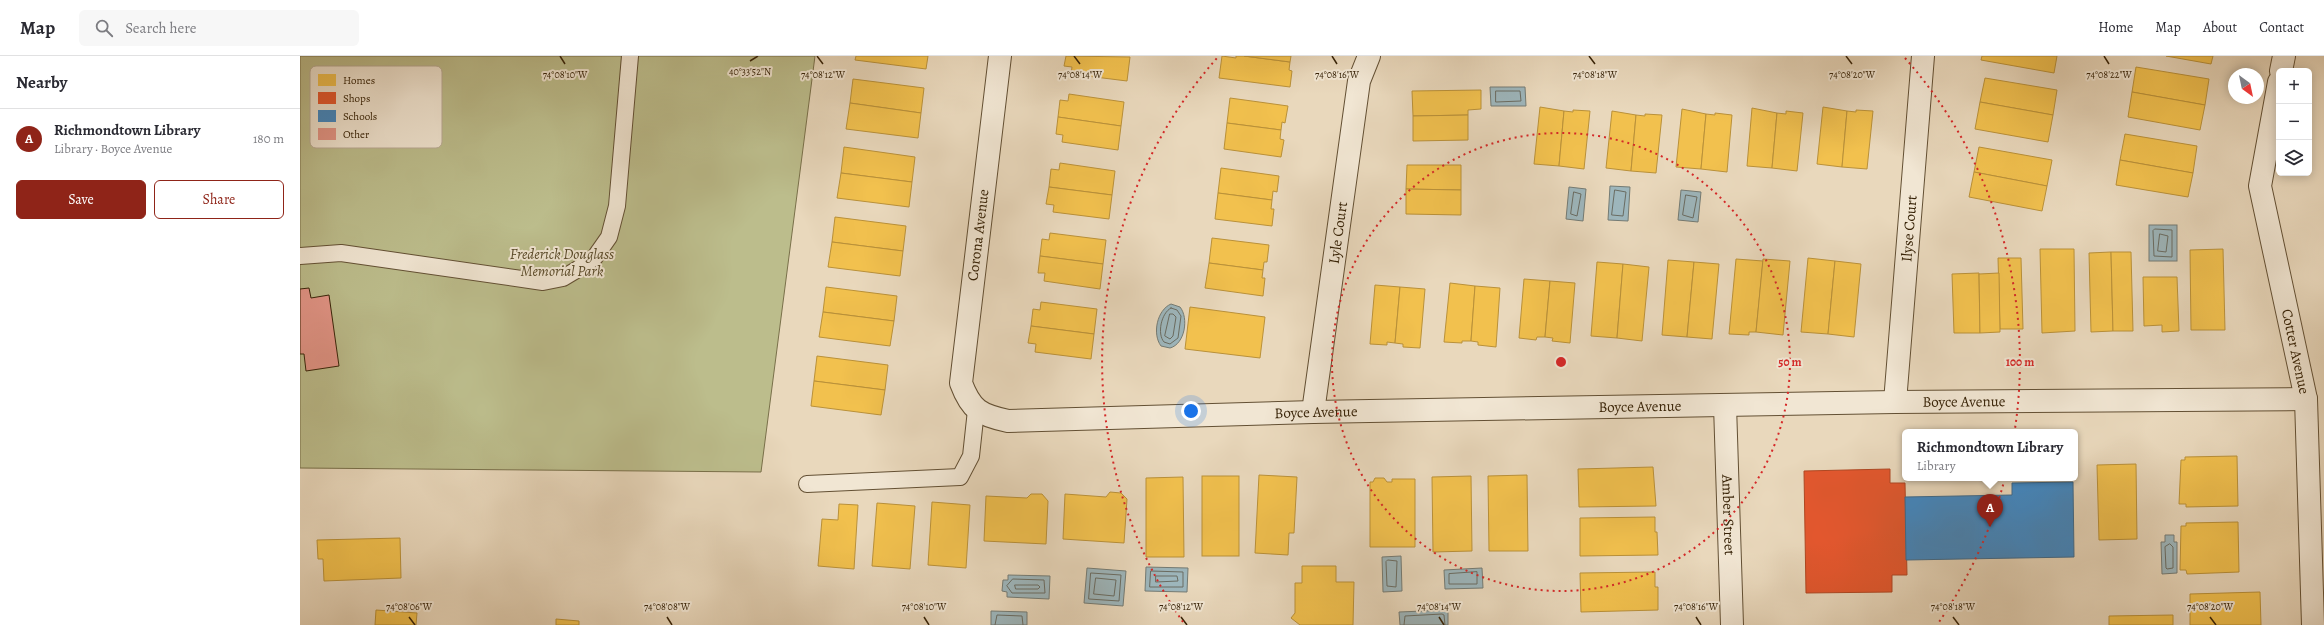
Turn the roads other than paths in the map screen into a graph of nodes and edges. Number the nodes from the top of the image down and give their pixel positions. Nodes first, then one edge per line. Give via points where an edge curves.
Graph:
1 (630, 56) edge
2 (1000, 56) edge
3 (1368, 56) edge
4 (1923, 56) edge
5 (2284, 56) edge
6 (2282, 68) edge
7 (2276, 98) edge
8 (300, 256) edge
9 (2306, 399) junction
10 (1895, 402) junction
11 (1725, 405) junction
12 (976, 410) junction
13 (1313, 412) junction
14 (807, 484) dead end
15 (1732, 625) edge
16 (2313, 625) edge

1 - 8 lane via 616,206 609,237 595,257 578,269 563,278 543,282 341,253
2 - 12 street, Corona Avenue via 961,383 967,398
3 - 13 street, Lyle Court via 1359,81
4 - 10 street, Ilyse Court
5 - 6 street
7 - 9 street, Cotter Avenue via 2260,186
9 - 10 street, Boyce Avenue
9 - 16 street, Cotter Avenue
10 - 11 street, Boyce Avenue
11 - 13 street, Boyce Avenue
11 - 15 street, Amber Street
12 - 13 street, Boyce Avenue via 990,417 1008,421
12 - 14 lane via 972,456 960,477

